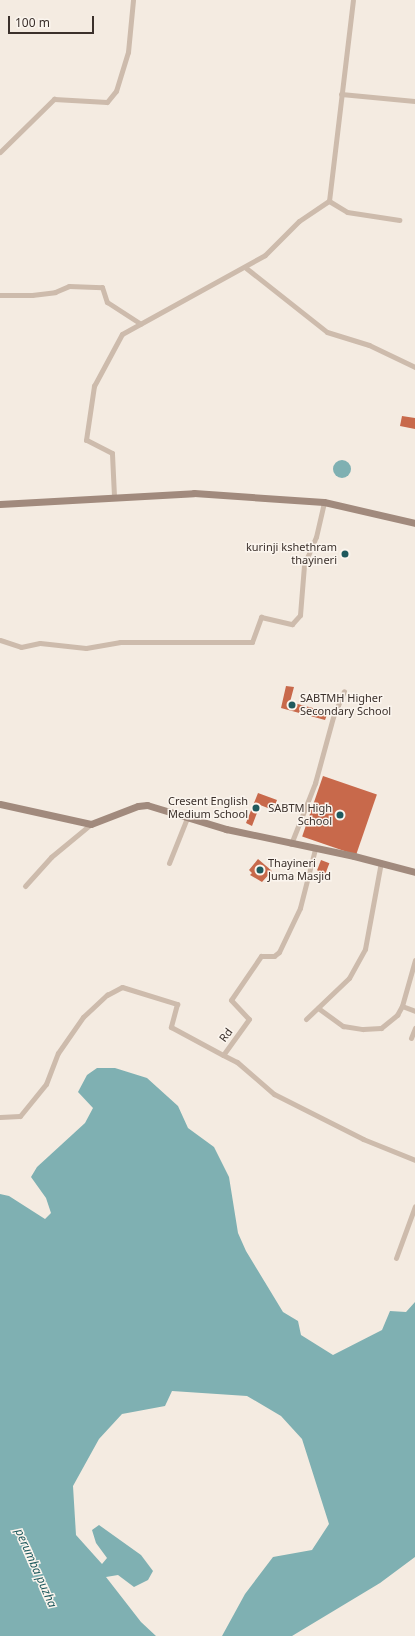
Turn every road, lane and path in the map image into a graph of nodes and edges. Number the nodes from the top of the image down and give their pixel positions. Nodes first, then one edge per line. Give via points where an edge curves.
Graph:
1 (133, 0) edge
2 (352, 0) edge
3 (341, 94) junction
4 (415, 101) edge
5 (0, 152) edge
6 (329, 201) junction
7 (399, 220) dead end
8 (246, 268) junction
9 (0, 295) edge
10 (141, 324) junction
11 (415, 367) edge
12 (114, 496) junction
13 (324, 502) junction
14 (0, 504) edge
15 (415, 523) edge
16 (0, 640) edge
17 (344, 690) dead end
18 (0, 804) edge
19 (187, 818) junction
20 (91, 824) junction
21 (291, 844) junction
22 (315, 848) junction
23 (380, 862) junction
24 (169, 863) dead end
25 (415, 872) edge
26 (25, 886) dead end
27 (415, 960) edge
28 (402, 1006) junction
29 (318, 1008) junction
30 (415, 1011) edge
31 (306, 1019) dead end
32 (415, 1028) edge
33 (411, 1038) dead end
34 (223, 1055) junction
35 (0, 1117) edge
36 (415, 1160) edge
37 (415, 1206) edge
38 (396, 1258) dead end

1 - 5 street via 128,52 116,91 107,102 54,99
2 - 3 street
3 - 4 street
3 - 6 street
6 - 7 street via 347,212
6 - 8 street via 299,221 265,255
8 - 10 street
8 - 11 street via 327,332 369,345
9 - 10 street via 32,295 55,292 69,286 102,287 107,302
10 - 12 street via 122,334 94,386 86,440 112,453
12 - 13 main road via 194,493
12 - 14 main road
13 - 15 main road
13 - 16 street via 316,537 304,565 300,615 292,624 261,617 252,642 120,642 86,648 40,643 21,647
17 - 21 street via 333,717 315,783
18 - 20 main road
19 - 20 main road via 160,808 138,806
19 - 21 main road
19 - 24 street
20 - 26 street via 51,857
21 - 22 main road
22 - 23 main road
22 - 34 street, Rd via 300,908 279,952 274,956 261,956 231,1000 249,1019
23 - 25 main road
23 - 29 street via 366,949 348,978
27 - 28 street
28 - 29 street via 397,1015 381,1028 363,1029 343,1026
28 - 30 street
29 - 31 street
32 - 33 street
34 - 35 street via 171,1027 177,1004 122,987 107,995 83,1017 58,1053 46,1084 20,1116
34 - 36 street, Rd via 237,1062 274,1094 363,1139
37 - 38 street

